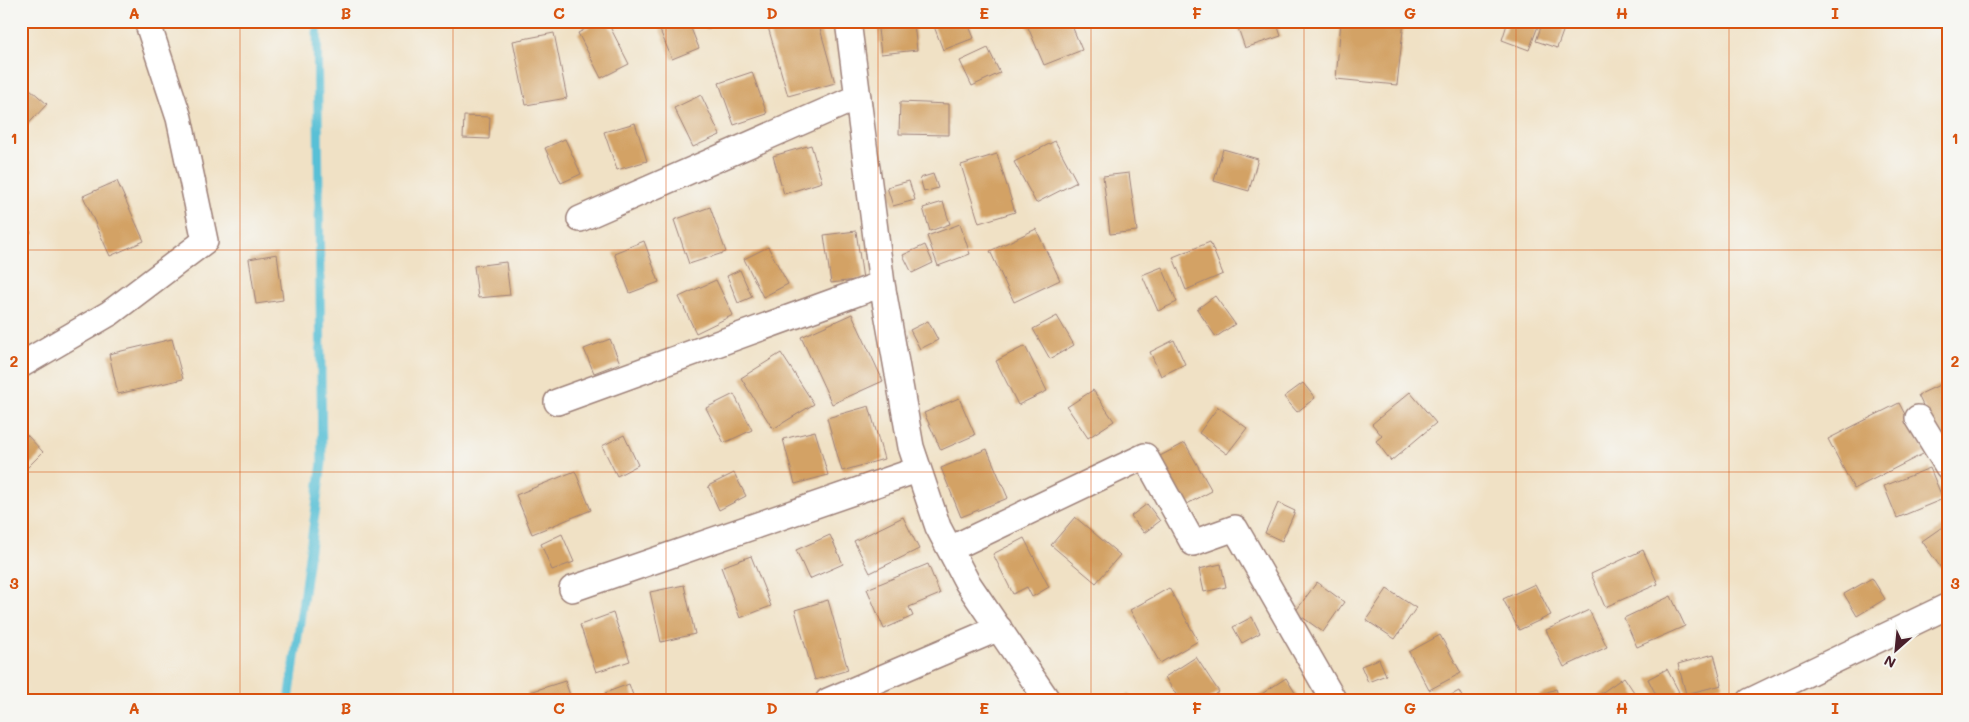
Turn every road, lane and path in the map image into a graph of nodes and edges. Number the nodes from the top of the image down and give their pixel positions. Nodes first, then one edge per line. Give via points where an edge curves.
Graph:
1 (147, 21) edge
2 (848, 21) edge
3 (858, 97) junction
4 (580, 220) dead end
5 (882, 284) junction
6 (21, 365) edge
7 (557, 402) dead end
8 (1918, 418) dead end
9 (1948, 467) edge
10 (917, 470) junction
11 (950, 549) junction
12 (572, 589) dead end
13 (1948, 606) edge
14 (999, 628) junction
15 (828, 701) edge
16 (1048, 701) edge
17 (1334, 701) edge
18 (1750, 701) edge

1 - 6 street via 179,118 205,241 110,313
2 - 3 street
3 - 4 street
3 - 5 street
5 - 7 street
5 - 10 street
8 - 9 street
10 - 11 street via 938,527
10 - 12 street
11 - 14 street via 967,582
11 - 17 street via 1145,456 1193,543 1235,528
13 - 18 street
14 - 15 street
14 - 16 street

